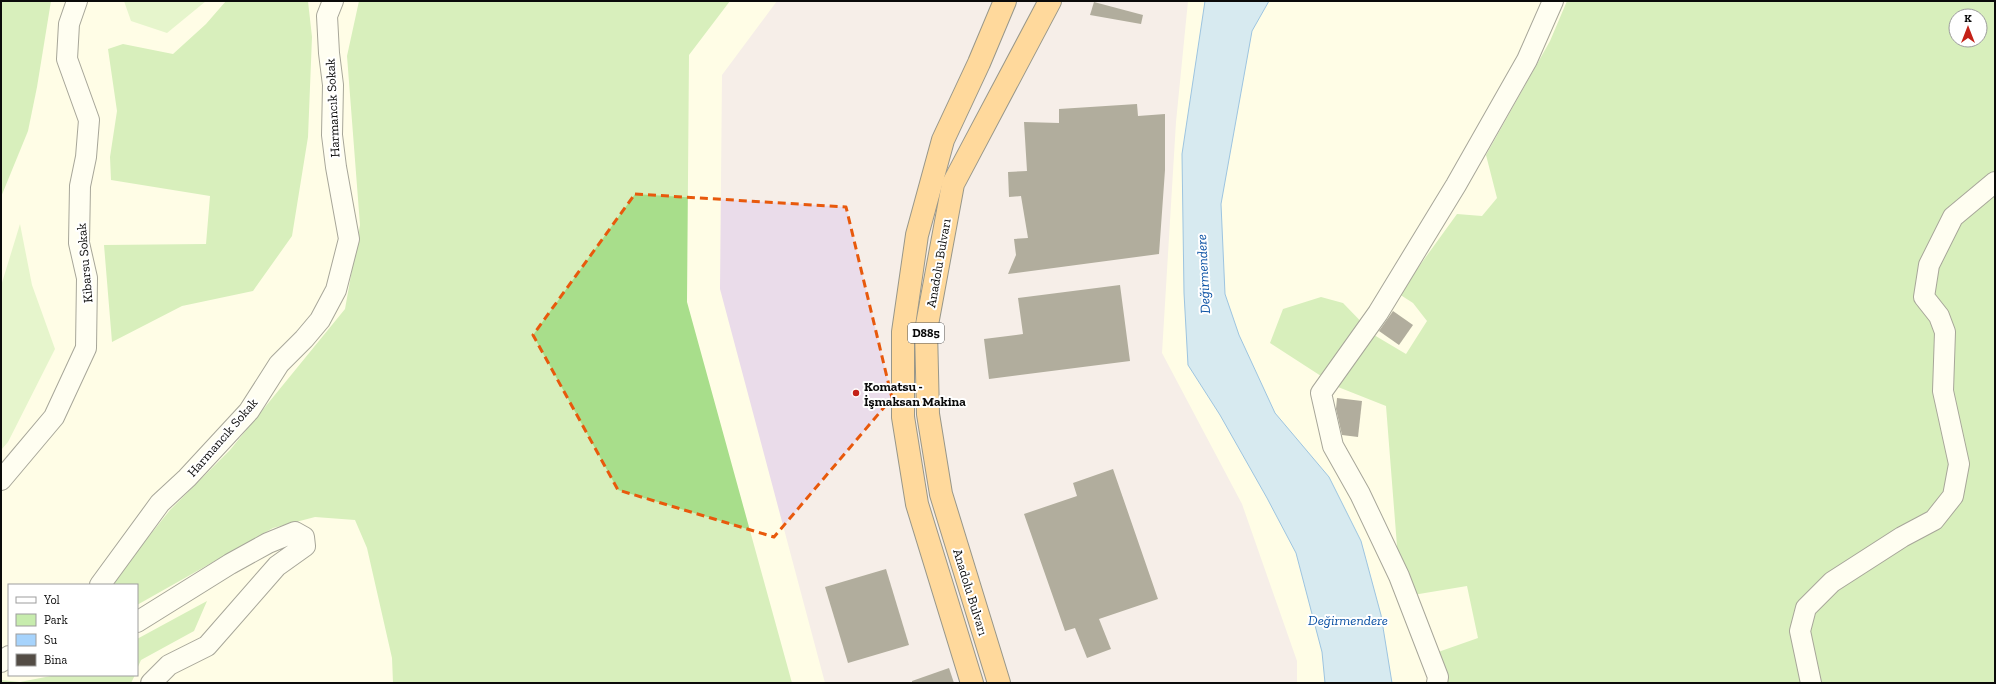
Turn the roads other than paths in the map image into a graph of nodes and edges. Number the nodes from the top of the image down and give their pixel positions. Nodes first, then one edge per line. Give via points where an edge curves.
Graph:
1 (77, 1) edge
2 (333, 1) edge
3 (1005, 1) edge
4 (1050, 1) edge
5 (1553, 1) edge
6 (1995, 182) edge
7 (1, 480) edge
8 (101, 584) edge
9 (138, 621) edge
10 (151, 683) edge
11 (972, 683) edge
12 (999, 683) edge
13 (1437, 683) edge
14 (1811, 683) edge

1 - 7 street, Kibarsu Sokak via 69,24 67,59 89,120 86,157 80,186 79,243 87,278 86,348 54,417
2 - 8 street, Harmancık Sokak via 327,16 333,85 332,135 349,239 336,290 320,320 279,364 249,411 187,478 160,503
3 - 11 highway, Anadolu Bulvarı / D885 via 943,140 917,235 903,332 903,417 917,504
4 - 12 highway, Anadolu Bulvarı / D885 via 953,184 926,330 928,414 941,494
5 - 13 street via 1527,60 1456,184 1378,313 1321,393 1333,446 1360,494 1399,576 1438,677
6 - 14 street via 1953,217 1929,265 1924,297 1939,316 1945,332 1943,390 1959,464 1953,496 1934,520 1832,582 1806,608 1800,631
9 - 10 street via 268,543 295,532 304,537 305,546 277,566 207,646 169,665

